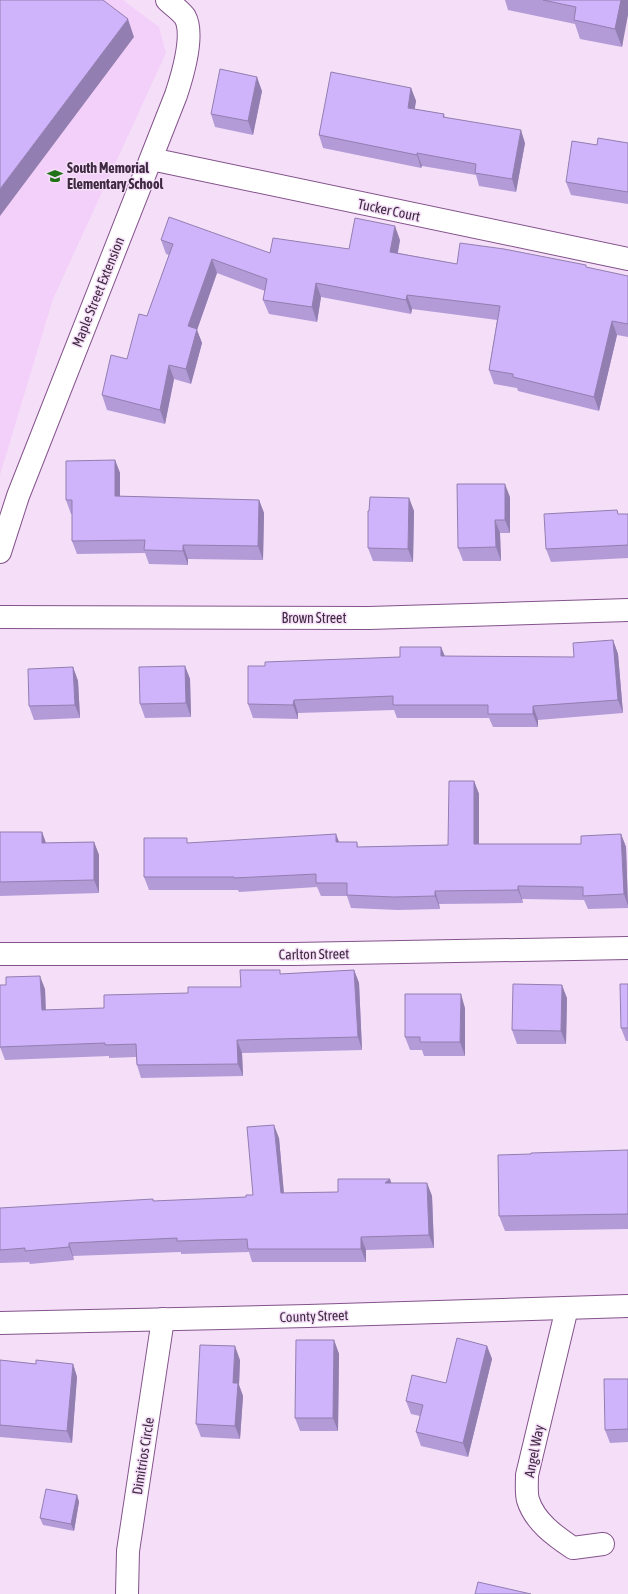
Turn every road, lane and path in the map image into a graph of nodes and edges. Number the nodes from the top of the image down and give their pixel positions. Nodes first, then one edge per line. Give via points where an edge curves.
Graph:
1 (167, 0) edge
2 (151, 159) junction
3 (628, 259) edge
4 (0, 552) edge
5 (628, 610) edge
6 (0, 617) edge
7 (628, 948) edge
8 (0, 954) edge
9 (628, 1306) edge
10 (567, 1308) junction
11 (163, 1319) junction
12 (0, 1322) edge
13 (603, 1544) dead end
14 (127, 1594) edge

1 - 2 street, Maple Street Extension via 185,17 188,31 187,60
2 - 3 street, Tucker Court
2 - 4 street, Maple Street Extension via 18,496
5 - 6 street, Brown Street via 369,618
7 - 8 street, Carlton Street via 286,954
9 - 10 street, County Street
10 - 11 street, County Street
10 - 13 street, Angel Way via 527,1475 528,1500 537,1516 554,1535 573,1548
11 - 12 street, County Street
11 - 14 street, Dimitrios Circle via 128,1551

